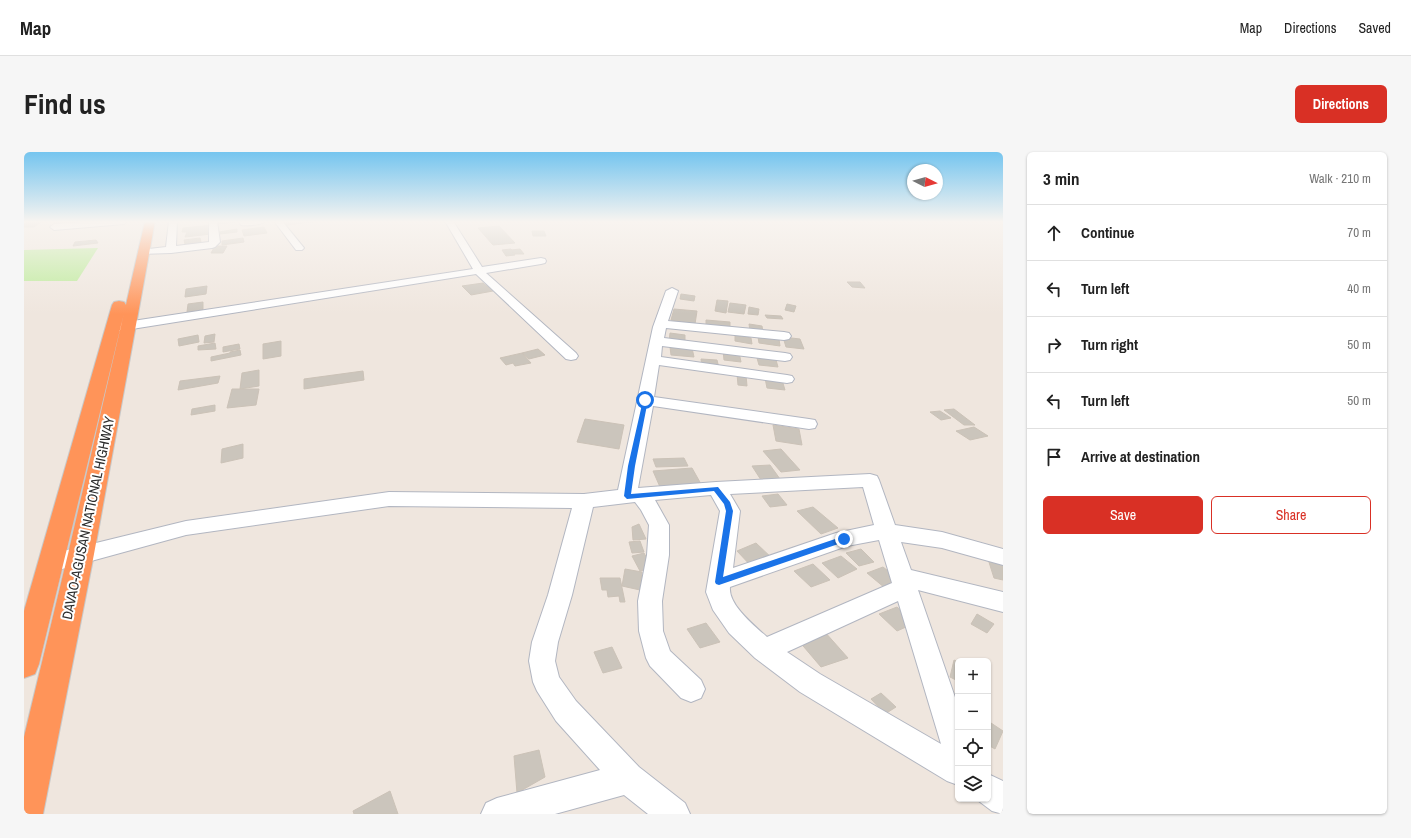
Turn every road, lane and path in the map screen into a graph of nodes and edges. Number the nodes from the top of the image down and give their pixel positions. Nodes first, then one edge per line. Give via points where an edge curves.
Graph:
1 (134, 252) edge
2 (144, 252) edge
3 (468, 252) edge
4 (541, 260) dead end
5 (479, 271) junction
6 (672, 292) dead end
7 (121, 327) junction
8 (659, 332) junction
9 (784, 336) dead end
10 (571, 356) dead end
11 (785, 357) dead end
12 (653, 360) junction
13 (787, 379) dead end
14 (645, 400) junction
15 (809, 424) dead end
16 (716, 488) junction
17 (634, 496) junction
18 (584, 501) junction
19 (888, 532) junction
20 (82, 554) junction
21 (1003, 557) edge
22 (51, 563) junction
23 (719, 582) junction
24 (904, 582) junction
25 (1003, 602) edge
26 (764, 650) junction
27 (58, 663) junction
28 (24, 664) edge
29 (24, 674) edge
30 (692, 689) dead end
31 (955, 740) edge
32 (955, 768) edge
33 (628, 778) junction
34 (991, 792) edge
35 (1003, 800) edge
36 (24, 814) edge
37 (497, 814) edge
38 (674, 814) edge

1 - 7 highway, DAVAO-AGUSAN NATIONAL HIGHWAY
2 - 7 highway, DAVAO-AGUSAN NATIONAL HIGHWAY
3 - 5 street
4 - 5 street
5 - 7 street
5 - 10 street
6 - 8 street
7 - 20 highway, DAVAO-AGUSAN NATIONAL HIGHWAY
7 - 22 highway, DAVAO-AGUSAN NATIONAL HIGHWAY
8 - 9 street
8 - 11 street
8 - 12 street
12 - 13 street
12 - 14 street
14 - 15 street
14 - 17 street via 632,466
16 - 17 street
16 - 19 street via 870,480
16 - 23 street via 730,511
17 - 18 street
17 - 30 street via 650,507 659,525 658,555 650,601 651,632 659,658
18 - 20 street via 389,499 186,528
18 - 33 street via 542,661 547,682 566,711
19 - 21 street via 942,540
19 - 23 street via 870,532 850,537
19 - 24 street
20 - 22 street
20 - 27 highway, DAVAO-AGUSAN NATIONAL HIGHWAY
22 - 28 highway, DAVAO-AGUSAN NATIONAL HIGHWAY
23 - 26 street via 721,603 728,614
24 - 25 street
24 - 26 street
24 - 31 street
26 - 32 street via 810,683
27 - 29 highway
27 - 36 highway, DAVAO-AGUSAN NATIONAL HIGHWAY
33 - 37 street
33 - 38 street
34 - 35 street

